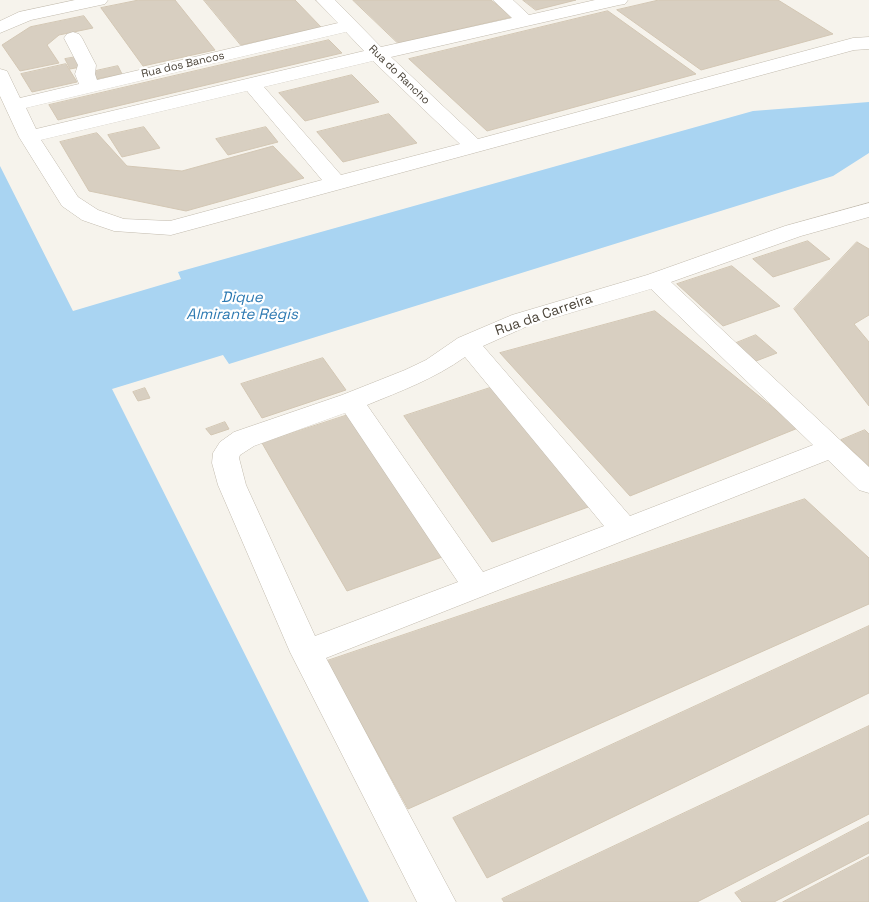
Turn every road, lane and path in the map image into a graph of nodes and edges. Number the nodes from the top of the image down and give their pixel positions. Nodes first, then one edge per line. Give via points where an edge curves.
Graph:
1 (98, 0) edge
2 (325, 0) edge
3 (502, 0) edge
4 (619, 0) edge
5 (525, 20) junction
6 (350, 26) junction
7 (0, 28) edge
8 (73, 38) dead end
9 (869, 43) edge
10 (377, 54) junction
11 (0, 75) edge
12 (251, 84) junction
13 (90, 87) junction
14 (15, 105) junction
15 (29, 137) junction
16 (475, 147) junction
17 (337, 184) junction
18 (869, 210) edge
19 (655, 280) junction
20 (468, 344) junction
21 (351, 401) junction
22 (832, 448) junction
23 (869, 483) edge
24 (624, 529) junction
25 (477, 588) junction
26 (306, 652) junction
27 (437, 902) edge

1 - 7 lane via 25,16
2 - 6 lane, Rua do Rancho
3 - 5 lane
4 - 5 lane
5 - 10 lane
6 - 10 lane, Rua do Rancho
6 - 13 lane, Rua dos Bancos
8 - 13 lane via 87,65 84,74
9 - 16 lane via 853,44
10 - 12 lane
10 - 16 lane, Rua do Rancho
11 - 14 lane
12 - 15 lane
12 - 17 lane
13 - 14 lane, Rua dos Bancos
14 - 15 lane
15 - 17 lane via 70,201 90,214 122,226 171,228
16 - 17 lane
18 - 19 lane, Rua da Carreira via 793,231
19 - 20 lane, Rua da Carreira via 521,320
19 - 22 lane
20 - 21 lane, Rua da Carreira via 435,366
20 - 24 lane
21 - 25 lane
21 - 26 lane, Rua da Carreira via 244,439 230,447 225,459 232,485
22 - 23 lane
22 - 24 lane
24 - 25 lane
25 - 26 lane
26 - 27 lane

